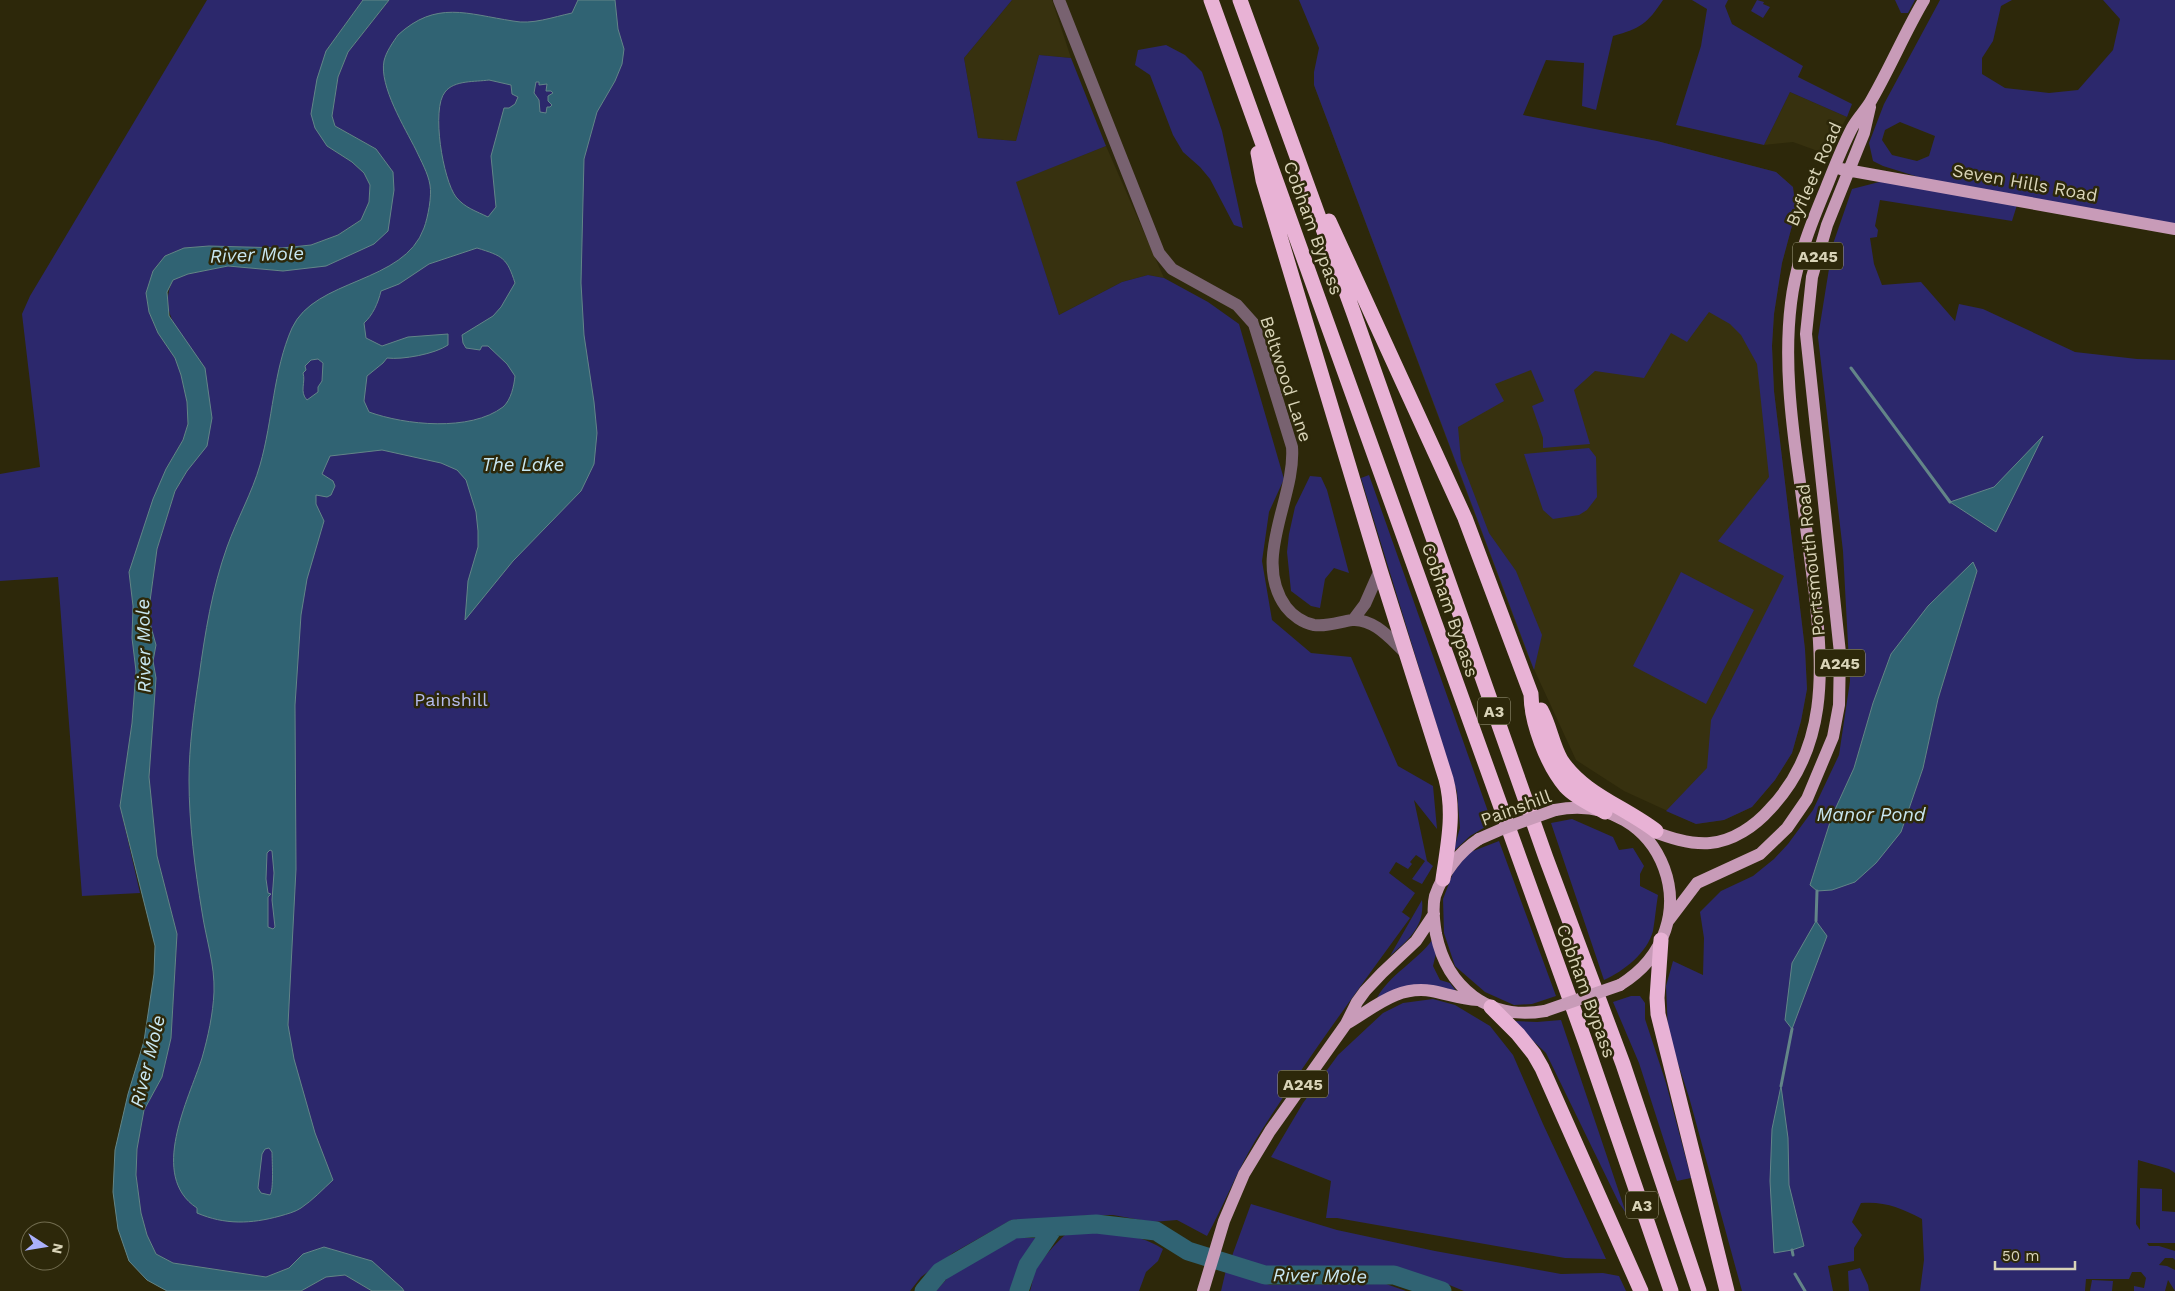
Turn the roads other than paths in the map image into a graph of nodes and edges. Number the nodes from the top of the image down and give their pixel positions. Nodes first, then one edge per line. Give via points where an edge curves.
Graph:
1 (1059, 0) edge
2 (1211, 0) edge
3 (1240, 0) edge
4 (1924, 0) edge
5 (1872, 100) junction
6 (1251, 112) junction
7 (1288, 132) junction
8 (1834, 167) junction
9 (1846, 176) junction
10 (2175, 229) edge
11 (1806, 334) joint
12 (1799, 474) joint
13 (1380, 570) junction
14 (1353, 620) junction
15 (1408, 656) junction
16 (1531, 694) junction
17 (1605, 812) junction
18 (1632, 824) junction
19 (1656, 831) junction
20 (1443, 879) junction
21 (1434, 914) junction
22 (1669, 920) junction
23 (1661, 940) junction
24 (1484, 1004) junction
25 (1346, 1024) junction
26 (1203, 1291) edge
27 (1642, 1291) edge
28 (1671, 1291) edge
29 (1699, 1291) edge
30 (1727, 1291) edge

1 - 14 street, Beltwood Lane via 1159,253 1172,269 1237,305 1254,324 1292,447 1292,466 1273,548 1281,600 1292,614 1309,624 1327,625
2 - 6 highway, A3
3 - 7 highway, A3
4 - 5 main road, Byfleet Road / A245
5 - 8 main road, Byfleet Road / A245 via 1852,127
5 - 9 main road, Byfleet Road / A245 via 1864,133
6 - 13 highway via 1263,180
6 - 28 highway, Cobham Bypass / A3 via 1585,1041
7 - 16 highway via 1465,518
7 - 29 highway, Cobham Bypass / A3 via 1546,858 1623,1064
8 - 9 main road, Seven Hills Road
8 - 12 main road, Byfleet Road / A245 via 1803,244 1790,307 1788,370
9 - 10 main road, Seven Hills Road via 1868,174
9 - 11 main road, Byfleet Road / A245 via 1812,277
11 - 22 main road, Portsmouth Road / A245 via 1840,653 1839,705 1833,737 1807,800 1787,828 1760,854 1697,883
12 - 19 main road, Portsmouth Road / A245 via 1821,660 1816,713 1804,756 1785,794 1745,831 1708,843 1683,841
13 - 14 street via 1365,604
13 - 15 highway
14 - 15 street, Beltwood Lane via 1375,626
15 - 20 highway via 1450,796 1451,825
16 - 17 highway via 1531,709 1550,763 1566,788
16 - 19 highway via 1570,773 1587,788
17 - 18 main road, Painshill
17 - 20 main road, Painshill, bridge via 1582,808 1555,810 1502,828 1464,851
18 - 19 main road, Portsmouth Road / A245
18 - 22 main road, Painshill via 1653,847 1662,863 1670,896
20 - 21 main road, Painshill via 1435,896
21 - 24 main road, Painshill via 1439,947 1446,965 1461,985
21 - 25 main road, A245 via 1416,942 1365,991
22 - 23 main road, Painshill
23 - 24 main road, Painshill, bridge via 1641,971 1620,985 1545,1011 1516,1012
23 - 30 highway via 1658,1014
24 - 25 main road, A245 via 1432,991 1406,992 1381,1001
24 - 27 highway via 1518,1034 1542,1068
25 - 26 main road, A245 via 1261,1146 1237,1190 1224,1220

